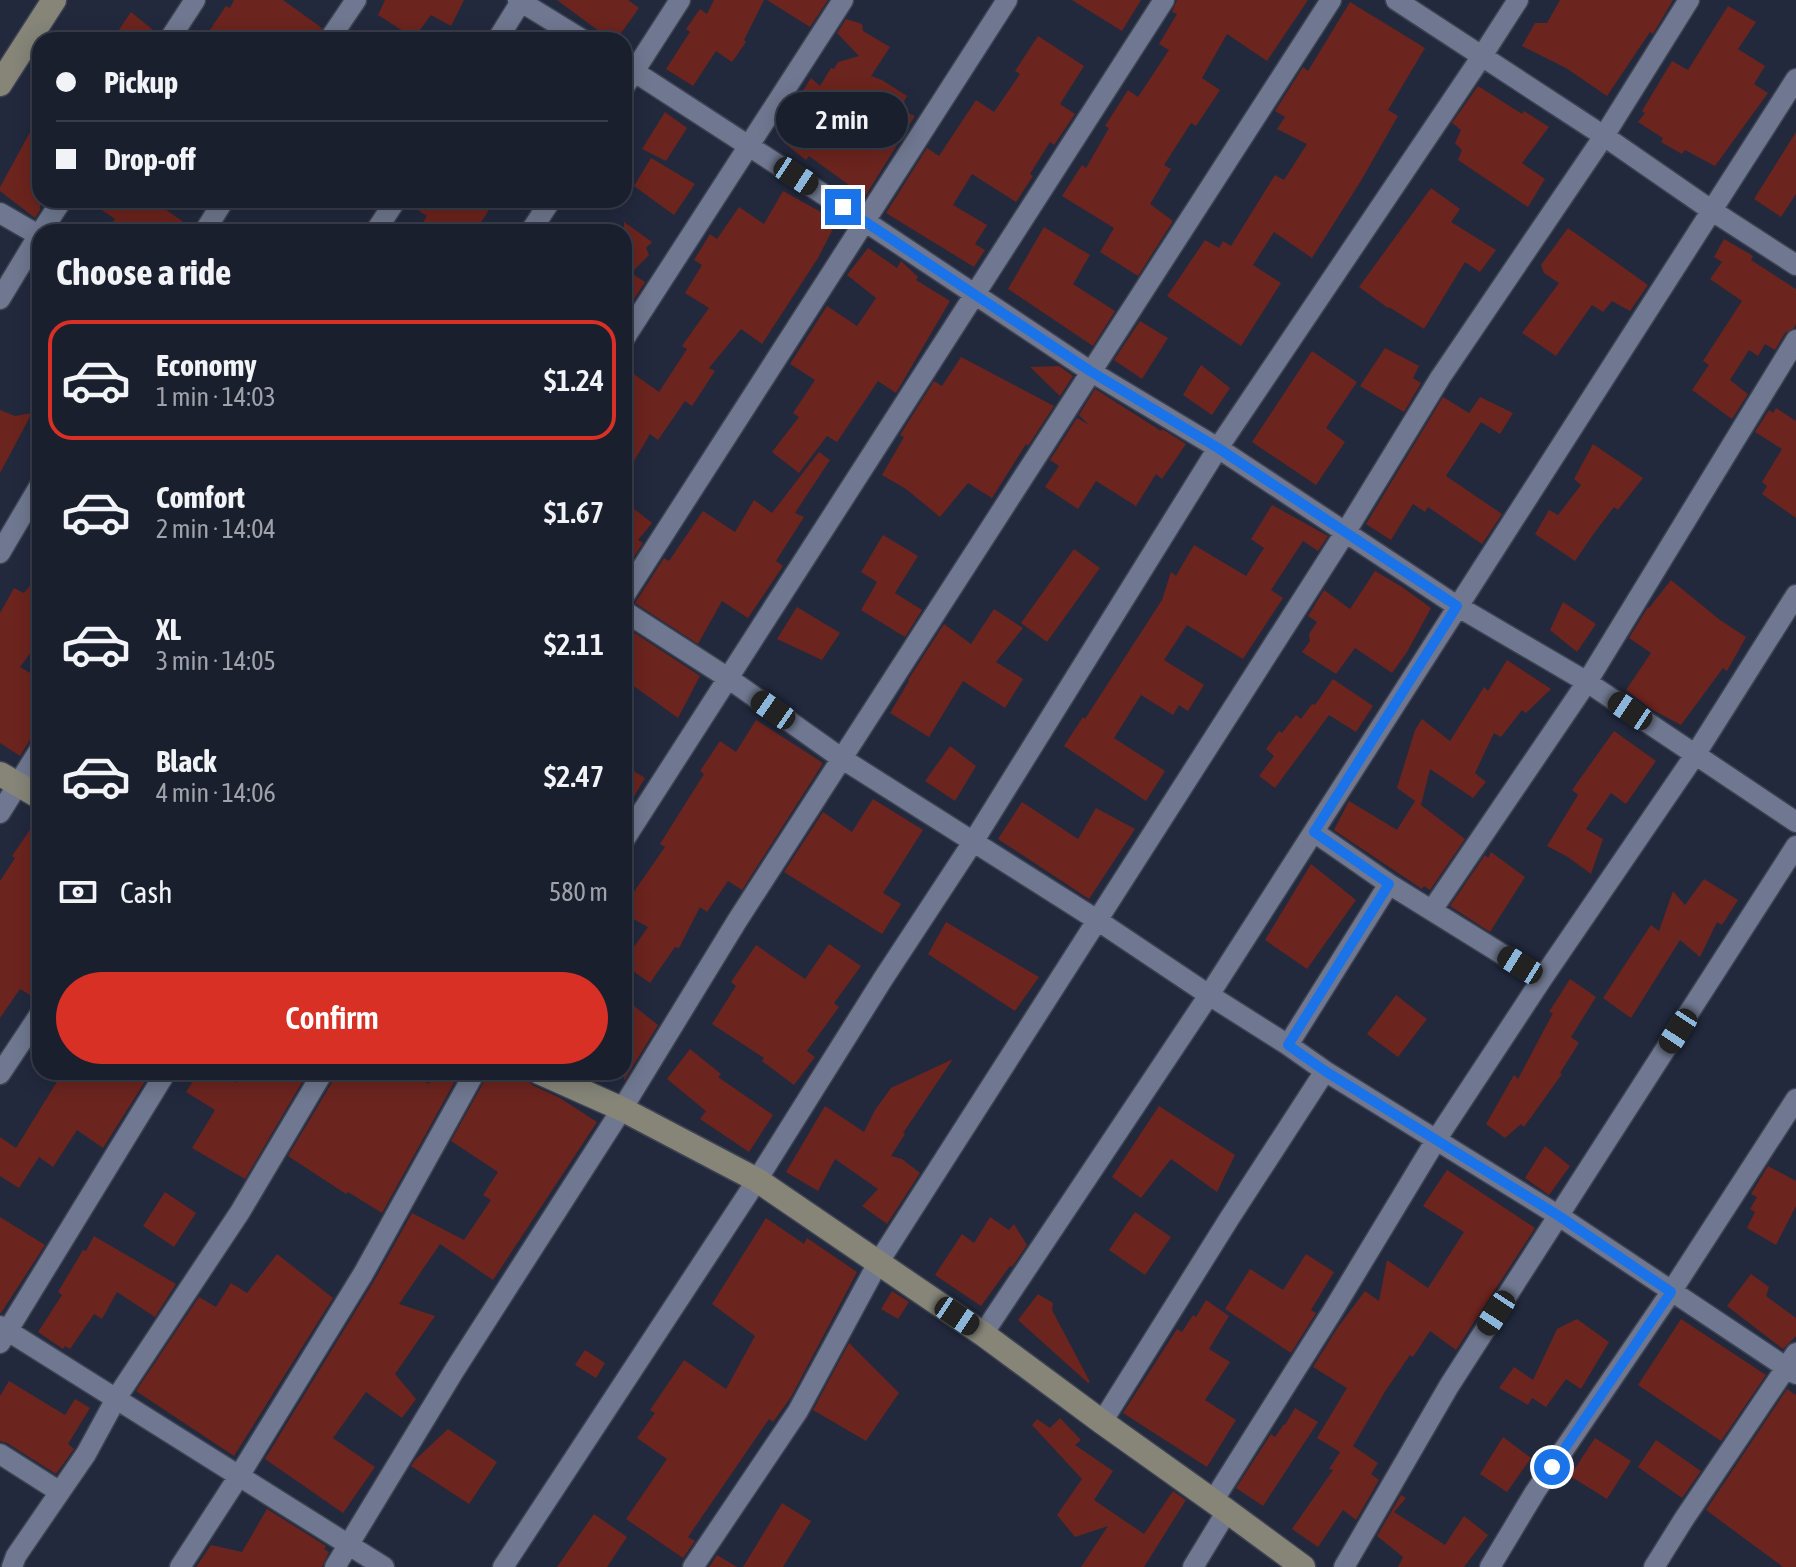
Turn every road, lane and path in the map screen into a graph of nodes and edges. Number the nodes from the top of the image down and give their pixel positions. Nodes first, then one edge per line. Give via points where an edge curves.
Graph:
1 (195, 0) edge
2 (356, 0) edge
3 (680, 0) edge
4 (843, 0) edge
5 (1007, 0) edge
6 (1164, 0) edge
7 (1331, 0) edge
8 (1396, 0) edge
9 (1518, 0) edge
10 (1689, 0) edge
11 (51, 1) edge
12 (520, 1) edge
13 (174, 32) edge
14 (334, 32) edge
15 (502, 32) edge
16 (570, 32) edge
17 (1482, 56) junction
18 (632, 67) edge
19 (632, 77) edge
20 (1796, 79) edge
21 (0, 84) edge
22 (1604, 136) junction
23 (749, 146) junction
24 (1711, 210) junction
25 (0, 213) edge
26 (866, 222) junction
27 (32, 230) edge
28 (32, 247) edge
29 (1796, 265) edge
30 (975, 294) junction
31 (0, 299) edge
32 (632, 327) edge
33 (1796, 340) edge
34 (1090, 371) junction
35 (1218, 448) junction
36 (32, 499) edge
37 (1345, 533) junction
38 (0, 553) edge
39 (632, 584) edge
40 (1796, 595) edge
41 (1457, 606) junction
42 (632, 616) edge
43 (728, 678) junction
44 (1587, 682) junction
45 (1695, 755) junction
46 (32, 757) edge
47 (841, 758) junction
48 (9, 779) edge
49 (32, 792) edge
50 (0, 813) edge
51 (1796, 822) edge
52 (632, 828) edge
53 (1314, 832) junction
54 (973, 842) junction
55 (1796, 846) edge
56 (1389, 884) junction
57 (1432, 910) junction
58 (1097, 920) junction
59 (1542, 979) junction
60 (1209, 995) junction
61 (32, 1026) edge
62 (1288, 1045) junction
63 (1325, 1071) junction
64 (0, 1074) edge
65 (161, 1080) edge
66 (318, 1080) edge
67 (471, 1080) edge
68 (557, 1080) edge
69 (1796, 1099) edge
70 (622, 1109) junction
71 (1436, 1140) junction
72 (757, 1180) junction
73 (1559, 1216) junction
74 (878, 1263) junction
75 (1671, 1292) junction
76 (3, 1333) edge
77 (983, 1334) junction
78 (1793, 1365) edge
79 (117, 1397) junction
80 (1102, 1422) junction
81 (0, 1454) edge
82 (239, 1476) junction
83 (60, 1492) junction
84 (1220, 1506) junction
85 (349, 1545) junction
86 (12, 1567) edge
87 (180, 1567) edge
88 (335, 1567) edge
89 (384, 1567) edge
90 (503, 1567) edge
91 (693, 1567) edge
92 (1193, 1567) edge
93 (1303, 1567) edge
94 (1344, 1567) edge
95 (1490, 1567) edge
96 (1654, 1567) edge

1 - 13 street
2 - 14 street
3 - 18 street
4 - 23 street
5 - 26 street
6 - 30 street
7 - 34 street
8 - 17 street
9 - 17 street
10 - 22 street
11 - 21 street
12 - 15 street
12 - 16 street
17 - 22 street
17 - 35 street
19 - 23 street
20 - 24 street
22 - 24 street
22 - 37 street via 1440,378
23 - 26 street
23 - 32 street
24 - 29 street
24 - 41 street
25 - 27 street
26 - 30 street
26 - 39 street
28 - 31 street
30 - 34 street
30 - 43 street
33 - 44 street
34 - 35 street
34 - 47 street
35 - 37 street
35 - 54 street
36 - 38 street
37 - 41 street
37 - 58 street
40 - 45 street
41 - 44 street
41 - 53 street
42 - 43 street
43 - 47 street
43 - 52 street
44 - 45 street
44 - 57 street
45 - 51 street
45 - 59 street
46 - 48 street
47 - 54 street
47 - 70 street
48 - 49 street
48 - 50 street
53 - 56 street
53 - 60 street
54 - 58 street
54 - 72 street
55 - 73 street
56 - 57 street
56 - 62 street
57 - 59 street
58 - 60 street
58 - 74 street
59 - 71 street
60 - 62 street
60 - 77 street
61 - 64 street
62 - 63 street
63 - 71 street
63 - 80 street
65 - 76 street
66 - 79 street via 240,1212
67 - 82 street via 363,1274
68 - 70 street
69 - 75 street
70 - 72 street
70 - 85 street
71 - 73 street
71 - 84 street
72 - 74 street
72 - 90 street
73 - 75 street
73 - 94 street via 1449,1386
74 - 77 street
74 - 91 street via 798,1411
75 - 78 street
75 - 95 street
76 - 79 street
77 - 80 street
78 - 96 street
79 - 82 street
79 - 83 street
80 - 84 street
81 - 83 street
82 - 85 street
82 - 87 street
83 - 86 street
84 - 92 street
84 - 93 street
85 - 88 street
85 - 89 street

